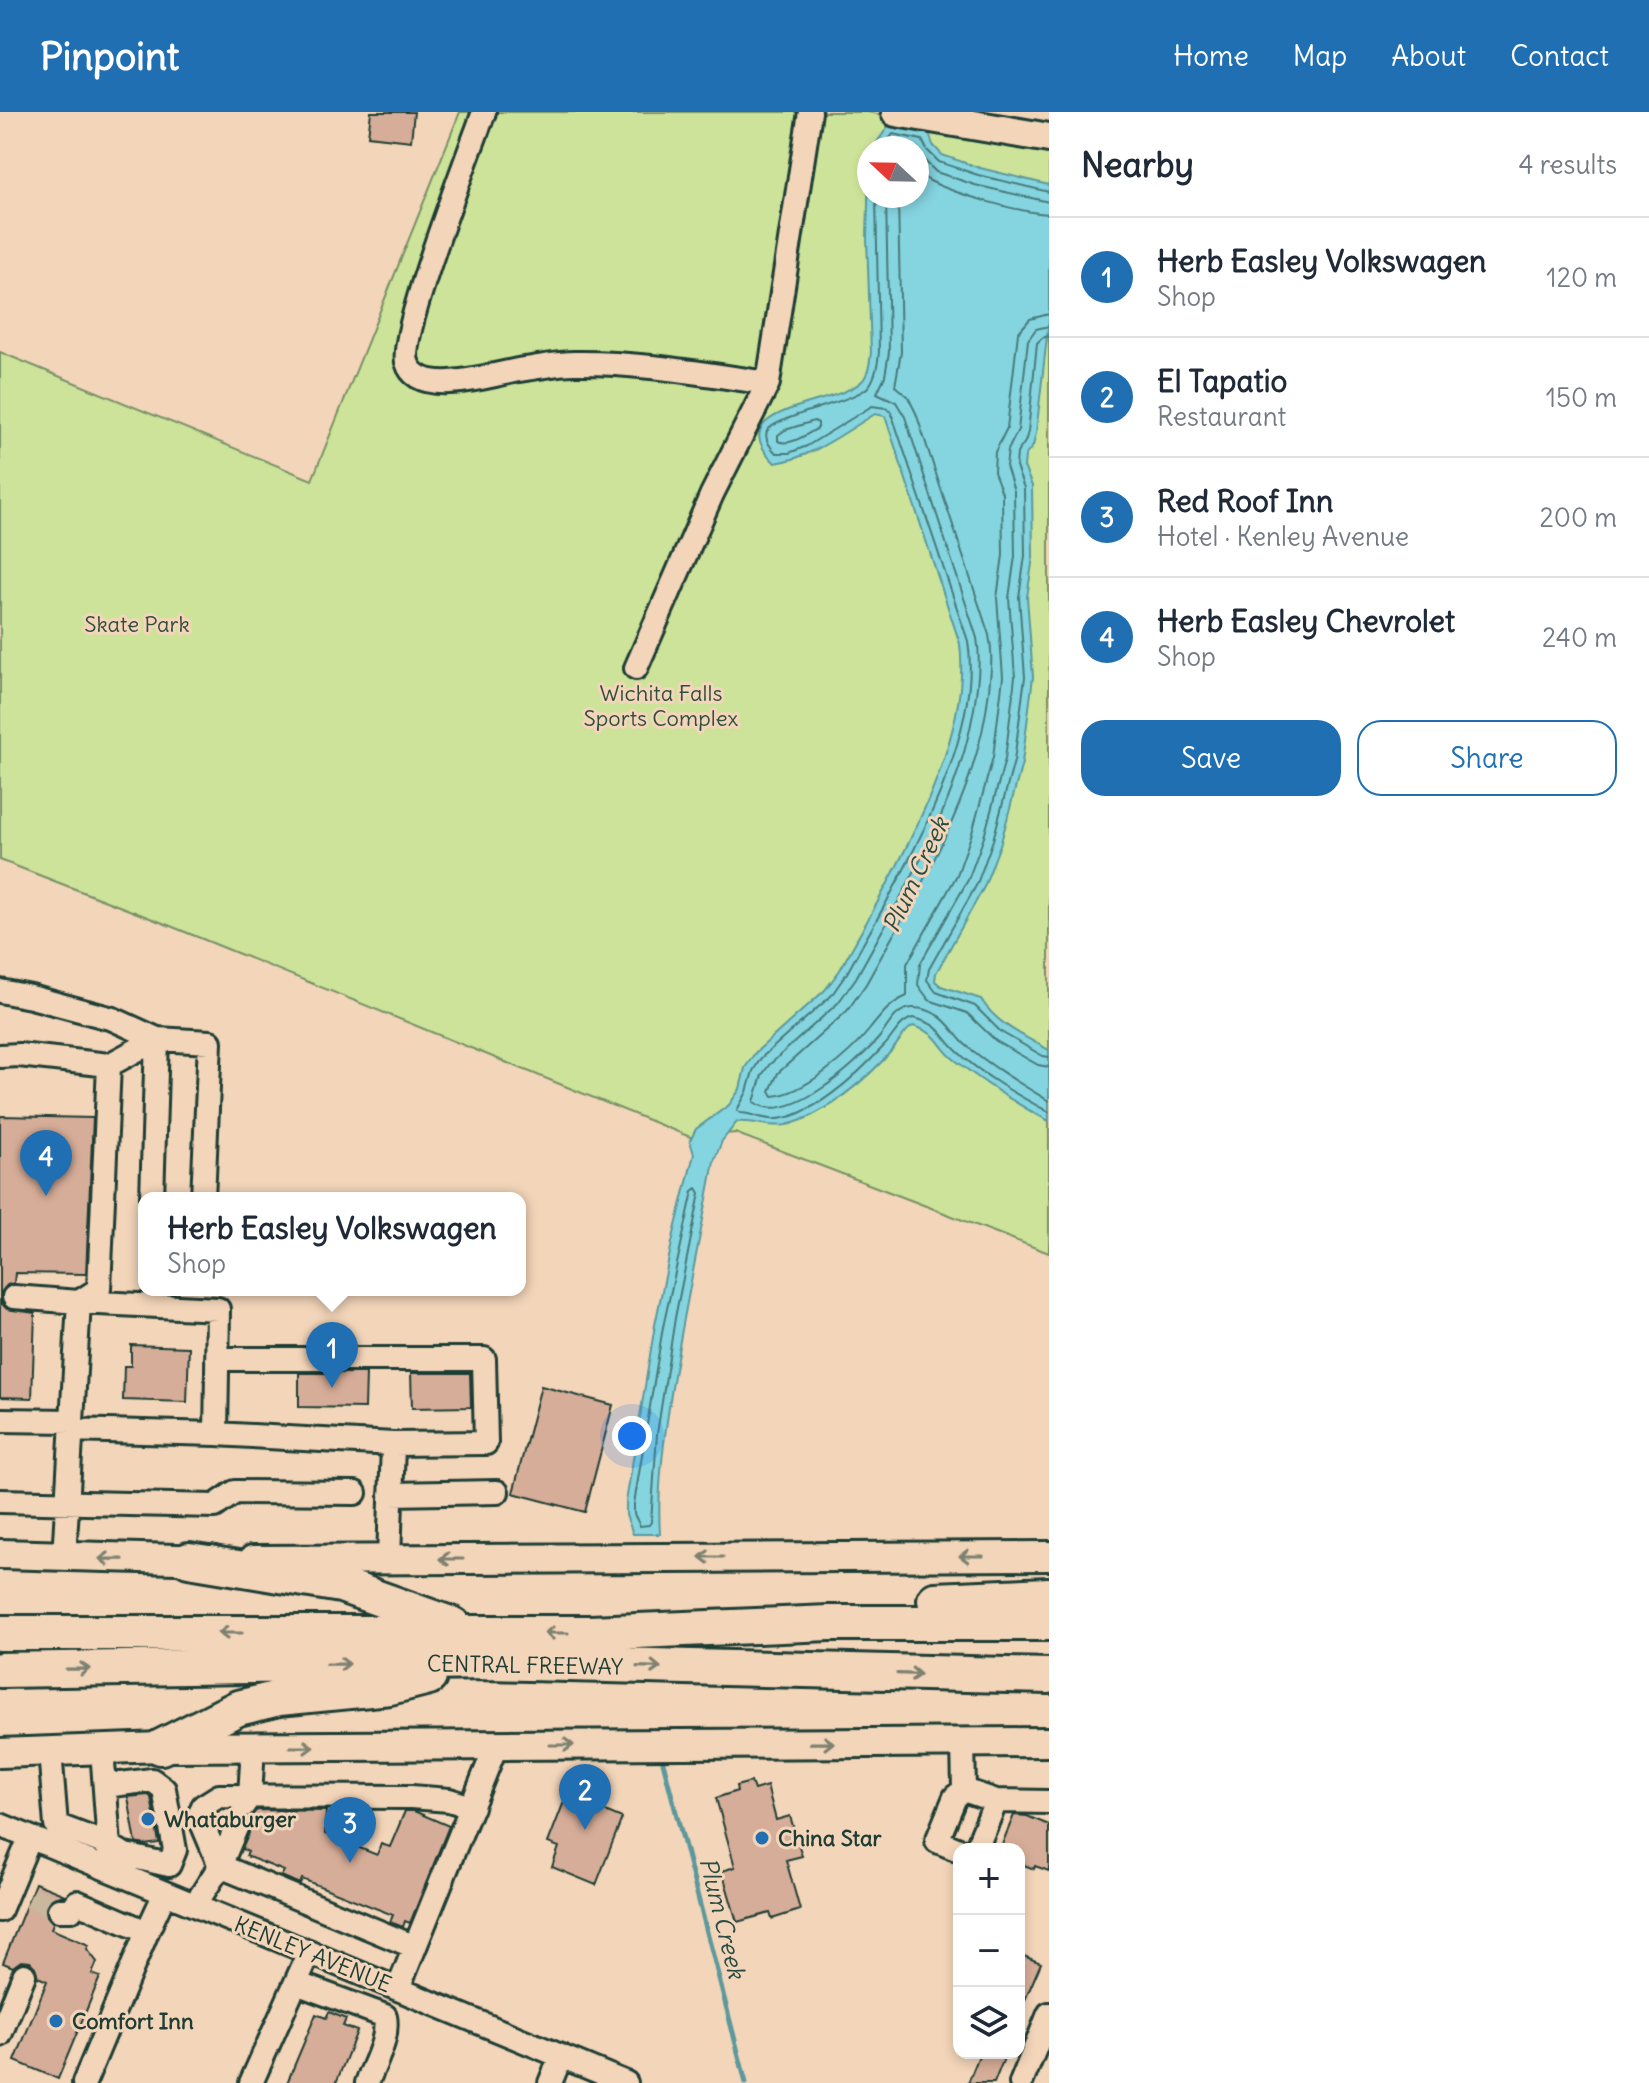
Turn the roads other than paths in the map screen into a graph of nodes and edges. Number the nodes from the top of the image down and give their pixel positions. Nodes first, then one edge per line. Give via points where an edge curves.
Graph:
1 (484, 112) edge
2 (810, 112) edge
3 (896, 112) edge
4 (1049, 138) edge
5 (768, 383) junction
6 (636, 668) dead end
7 (0, 991) edge
8 (157, 1039) junction
9 (0, 1056) edge
10 (109, 1065) junction
11 (152, 1192) edge
12 (203, 1192) edge
13 (14, 1297) dead end
14 (79, 1302) junction
15 (217, 1359) junction
16 (0, 1420) edge
17 (72, 1426) junction
18 (216, 1434) junction
19 (393, 1444) junction
20 (497, 1492) dead end
21 (355, 1493) dead end
22 (391, 1494) junction
23 (0, 1501) edge
24 (66, 1504) junction
25 (0, 1554) edge
26 (1049, 1556) edge
27 (64, 1558) junction
28 (389, 1559) junction
29 (189, 1560) junction
30 (1049, 1595) edge
31 (829, 1623) junction
32 (1049, 1623) edge
33 (0, 1633) edge
34 (482, 1648) junction
35 (0, 1670) edge
36 (1042, 1679) edge
37 (963, 1741) junction
38 (1049, 1742) edge
39 (496, 1746) junction
40 (161, 1747) junction
41 (253, 1747) junction
42 (102, 1749) junction
43 (50, 1751) junction
44 (0, 1753) edge
45 (105, 1786) junction
46 (964, 1790) junction
47 (246, 1801) junction
48 (996, 1801) junction
49 (1049, 1802) edge
50 (472, 1807) junction
51 (0, 1825) edge
52 (236, 1828) dead end
53 (30, 1838) junction
54 (978, 1843) edge
55 (109, 1845) junction
56 (953, 1848) edge
57 (220, 1866) junction
58 (109, 1870) junction
59 (8, 1889) junction
60 (165, 1893) junction
61 (30, 1897) tunnel mouth
62 (195, 1905) junction
63 (0, 1910) edge
64 (59, 1910) tunnel mouth
65 (147, 1932) junction
66 (415, 1947) junction
67 (309, 1953) junction
68 (24, 1975) dead end
69 (296, 1983) junction
70 (398, 1989) junction
71 (1049, 2014) edge
72 (0, 2035) edge
73 (561, 2056) junction
74 (84, 2083) edge
75 (251, 2083) edge
76 (367, 2083) edge
77 (550, 2083) edge
78 (626, 2083) edge
79 (1021, 2083) edge

1 - 5 street via 411,322 406,359 411,371 432,383 572,362
2 - 5 street
3 - 4 main road
5 - 6 street via 712,494
7 - 8 street via 113,1019
8 - 10 street
8 - 11 street
8 - 12 street via 210,1042
9 - 10 street
10 - 14 street via 99,1289
13 - 14 street
14 - 15 street via 218,1309
14 - 17 street
15 - 18 street
15 - 19 street via 484,1359 486,1443
16 - 17 street
17 - 18 street
17 - 24 street
18 - 19 street
19 - 22 street
20 - 22 street
21 - 24 street via 235,1492 215,1506
22 - 28 street
23 - 24 street
24 - 27 street
25 - 27 main road
26 -> 28 main road
29 -> 27 main road
28 - 29 main road
29 - 34 highway via 341,1585
30 - 31 highway via 918,1601
31 - 32 highway, CENTRAL FREEWAY
31 -> 34 highway, CENTRAL FREEWAY via 590,1633
34 -> 33 highway, CENTRAL FREEWAY
35 -> 34 highway, CENTRAL FREEWAY
34 -> 36 highway, CENTRAL FREEWAY
34 - 40 highway via 390,1687 279,1698 238,1708
37 - 38 main road
39 -> 37 main road
37 - 46 street
41 -> 39 main road
39 - 50 street
40 - 41 main road
40 - 42 main road
41 - 47 street
42 - 43 main road
42 - 45 street
43 - 44 main road
43 - 55 street via 56,1825
45 - 55 street
45 - 55 street via 152,1780 164,1789 175,1850 169,1865 125,1855
46 - 48 street
46 - 56 street via 955,1797 937,1841
47 - 50 street via 411,1797
47 - 57 street via 219,1796 203,1806 199,1816
48 - 49 street
48 - 54 street
50 - 66 street
51 - 53 street, KENLEY AVENUE
52 - 57 street
53 - 58 street, KENLEY AVENUE
53 - 59 street
55 - 58 street
57 - 62 street
57 - 66 street
58 - 60 street, KENLEY AVENUE
59 - 61 street
59 - 63 street
60 - 62 street, KENLEY AVENUE
60 - 65 street
62 - 67 street, KENLEY AVENUE
64 - 65 street via 71,1910 77,1902
65 - 74 street
66 - 70 street
67 - 69 street
67 - 70 street, KENLEY AVENUE
68 - 72 street
69 - 75 street
69 - 76 street via 385,2016 387,2028
70 - 73 street, KENLEY AVENUE
71 - 79 street
73 - 77 street
73 - 78 street, KENLEY AVENUE

